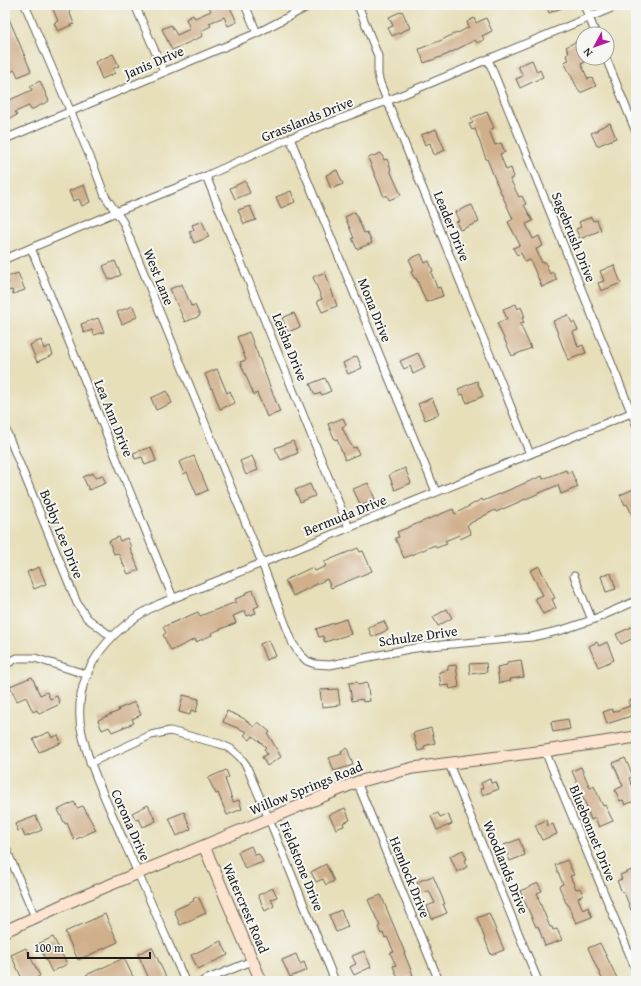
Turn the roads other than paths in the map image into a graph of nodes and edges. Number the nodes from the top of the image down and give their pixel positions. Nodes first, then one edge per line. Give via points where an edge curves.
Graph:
1 (25, 5) edge
2 (135, 5) edge
3 (245, 5) edge
4 (311, 5) edge
5 (358, 5) edge
6 (584, 5) edge
7 (619, 5) edge
8 (589, 18) junction
9 (592, 26) edge
10 (257, 33) junction
11 (488, 60) junction
12 (609, 66) edge
13 (164, 72) junction
14 (387, 101) junction
15 (70, 111) junction
16 (636, 132) edge
17 (290, 138) junction
18 (5, 140) edge
19 (206, 176) junction
20 (116, 212) junction
21 (31, 248) junction
22 (5, 259) edge
23 (634, 412) edge
24 (636, 424) edge
25 (5, 428) edge
26 (7, 436) edge
27 (530, 454) junction
28 (436, 492) junction
29 (349, 528) junction
30 (262, 563) junction
31 (574, 576) dead end
32 (173, 598) junction
33 (636, 601) edge
34 (592, 620) junction
35 (112, 637) junction
36 (5, 665) edge
37 (88, 675) junction
38 (636, 737) edge
39 (545, 751) junction
40 (90, 763) junction
41 (449, 764) junction
42 (357, 782) junction
43 (269, 819) junction
44 (5, 846) edge
45 (204, 846) junction
46 (138, 874) junction
47 (36, 917) junction
48 (5, 931) edge
49 (252, 961) junction
50 (636, 970) edge
51 (185, 981) edge
52 (203, 981) edge
53 (261, 981) edge
54 (335, 981) edge
55 (439, 981) edge
56 (538, 981) edge

1 - 15 street, West Lane
2 - 13 street
3 - 10 street
4 - 10 street, Janis Drive
5 - 14 street, Leader Drive via 378,56 378,75
6 - 8 street
7 - 8 street, Grasslands Drive
8 - 9 street
8 - 11 street, Grasslands Drive
10 - 13 street, Janis Drive
11 - 14 street, Grasslands Drive
11 - 23 street, Sagebrush Drive
12 - 16 street
13 - 15 street, Janis Drive
14 - 17 street, Grasslands Drive
14 - 27 street, Leader Drive
15 - 18 street, Janis Drive
15 - 20 street, West Lane via 105,196
17 - 19 street, Grasslands Drive
17 - 28 street, Mona Drive
19 - 20 street, Grasslands Drive
19 - 29 street, Leisha Drive
20 - 21 street, Grasslands Drive
20 - 30 street, West Lane via 123,222
21 - 22 street, Grasslands Drive
21 - 32 street, Lea Ann Drive
23 - 24 street, Sagebrush Drive
23 - 27 street, Bermuda Drive
25 - 26 street, Bobby Lee Drive
26 - 35 street, Bobby Lee Drive via 77,603 87,618
27 - 28 street, Bermuda Drive
28 - 29 street, Bermuda Drive
29 - 30 street, Bermuda Drive
30 - 32 street, Bermuda Drive
30 - 34 street, Schulze Drive via 293,644 307,661 316,664 330,665 409,648 532,637
31 - 34 street
32 - 35 street, Bermuda Drive via 146,610
33 - 34 street, Schulze Drive
35 - 37 street, Bermuda Drive via 94,659
36 - 37 street via 17,658 35,658
37 - 40 street, Corona Drive via 82,690 80,720
38 - 39 street, Willow Springs Road
39 - 41 street, Willow Springs Road
39 - 50 street, Bluebonnet Drive
40 - 43 street, Fieldstone Drive via 162,732 170,731 220,744 240,756 246,765
40 - 46 street, Corona Drive
41 - 42 street, Willow Springs Road via 412,768
41 - 56 street, Woodlands Drive
42 - 43 street, Willow Springs Road
42 - 55 street, Hemlock Drive
43 - 45 street, Willow Springs Road
43 - 54 street, Fieldstone Drive
44 - 47 street
45 - 46 street, Willow Springs Road
45 - 49 street, Watercrest Road
46 - 47 street, Willow Springs Road
46 - 51 street, Corona Drive
47 - 48 street, Willow Springs Road
49 - 52 street
49 - 53 street, Watercrest Road

